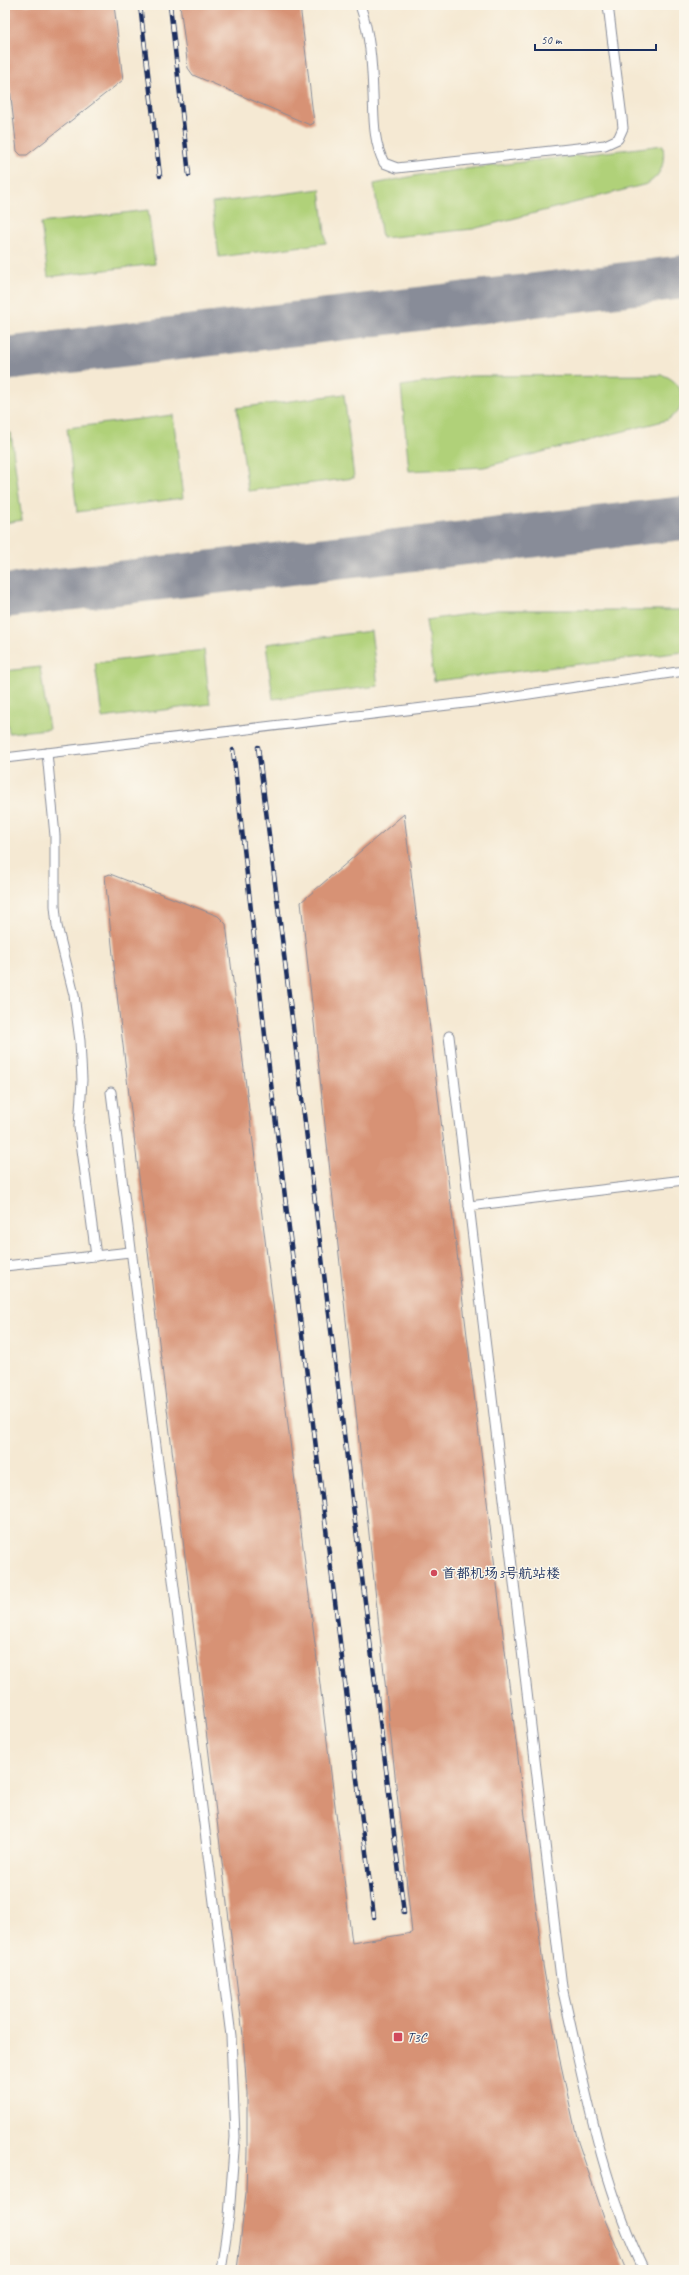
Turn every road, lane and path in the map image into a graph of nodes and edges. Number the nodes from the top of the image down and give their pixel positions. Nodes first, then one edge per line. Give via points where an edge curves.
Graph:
1 (360, 5) edge
2 (608, 5) edge
3 (684, 671) edge
4 (47, 753) junction
5 (5, 758) edge
6 (449, 1036) dead end
7 (111, 1092) dead end
8 (684, 1180) edge
9 (469, 1206) junction
10 (130, 1252) junction
11 (96, 1256) junction
12 (5, 1266) edge
13 (221, 2270) edge
14 (644, 2270) edge

1 - 2 lane via 370,40 377,149 384,163 397,168 605,145 618,139 623,128
3 - 4 lane via 482,701
4 - 5 lane
4 - 11 lane via 55,836 56,919 74,995 80,1041 82,1080 79,1127
6 - 9 lane
7 - 10 lane
8 - 9 lane
9 - 14 lane via 562,1987 593,2122 628,2238
10 - 11 lane
10 - 13 lane via 231,2036 235,2137 229,2216
11 - 12 lane

